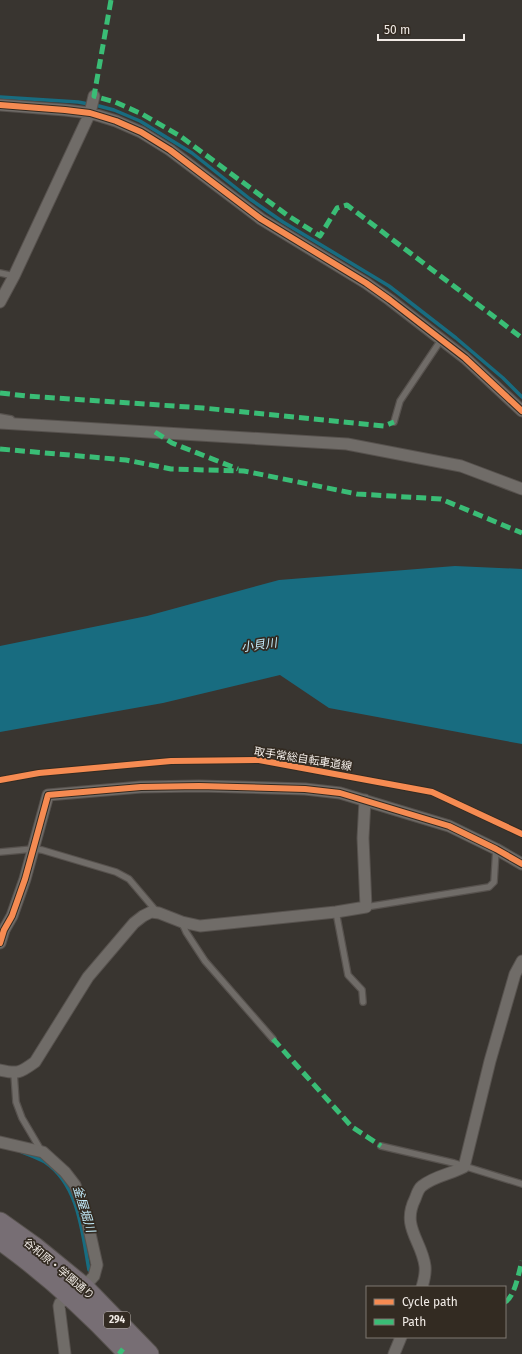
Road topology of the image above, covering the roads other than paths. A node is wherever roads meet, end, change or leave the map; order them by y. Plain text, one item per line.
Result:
1 (92, 104) junction
2 (0, 105) edge
3 (0, 273) edge
4 (14, 276) junction
5 (0, 302) edge
6 (441, 340) junction
7 (522, 411) edge
8 (0, 417) edge
9 (394, 422) dead end
10 (0, 423) edge
11 (40, 426) junction
12 (522, 490) edge
13 (365, 800) junction
14 (33, 849) junction
15 (496, 849) junction
16 (0, 852) edge
17 (522, 864) edge
18 (366, 907) junction
19 (336, 912) junction
20 (159, 913) junction
21 (182, 922) junction
22 (0, 943) edge
23 (522, 961) edge
24 (363, 1002) dead end
25 (273, 1039) dead end
26 (0, 1070) edge
27 (14, 1073) junction
28 (0, 1142) edge
29 (381, 1146) dead end
30 (43, 1152) junction
31 (464, 1167) junction
32 (522, 1184) edge
33 (0, 1222) edge
34 (0, 1240) edge
35 (422, 1286) edge
36 (77, 1292) junction
37 (401, 1338) edge
38 (65, 1354) edge
39 (128, 1354) edge
40 (149, 1354) edge
41 (394, 1354) edge

1 - 2 street
1 - 4 street
1 - 6 street
3 - 4 lane
4 - 5 street
6 - 7 street
6 - 9 lane
8 - 11 lane
10 - 11 street
11 - 12 street
13 - 14 street
13 - 15 street
13 - 18 street
14 - 16 lane
14 - 20 lane
14 - 22 street
15 - 17 street
15 - 18 lane
18 - 19 street
19 - 21 street
19 - 24 lane
20 - 21 street
20 - 27 street
21 - 25 lane
23 - 31 street
26 - 27 street
27 - 30 lane
28 - 30 street
29 - 31 lane
30 - 36 street
31 - 32 lane
31 - 35 street
33 - 36 highway, 谷和原・学園通り / 294
34 - 36 highway, 谷和原・学園通り / 294
36 - 38 street
36 - 39 highway, 谷和原・学園通り / 294
36 - 40 highway, 谷和原・学園通り / 294
37 - 41 street

